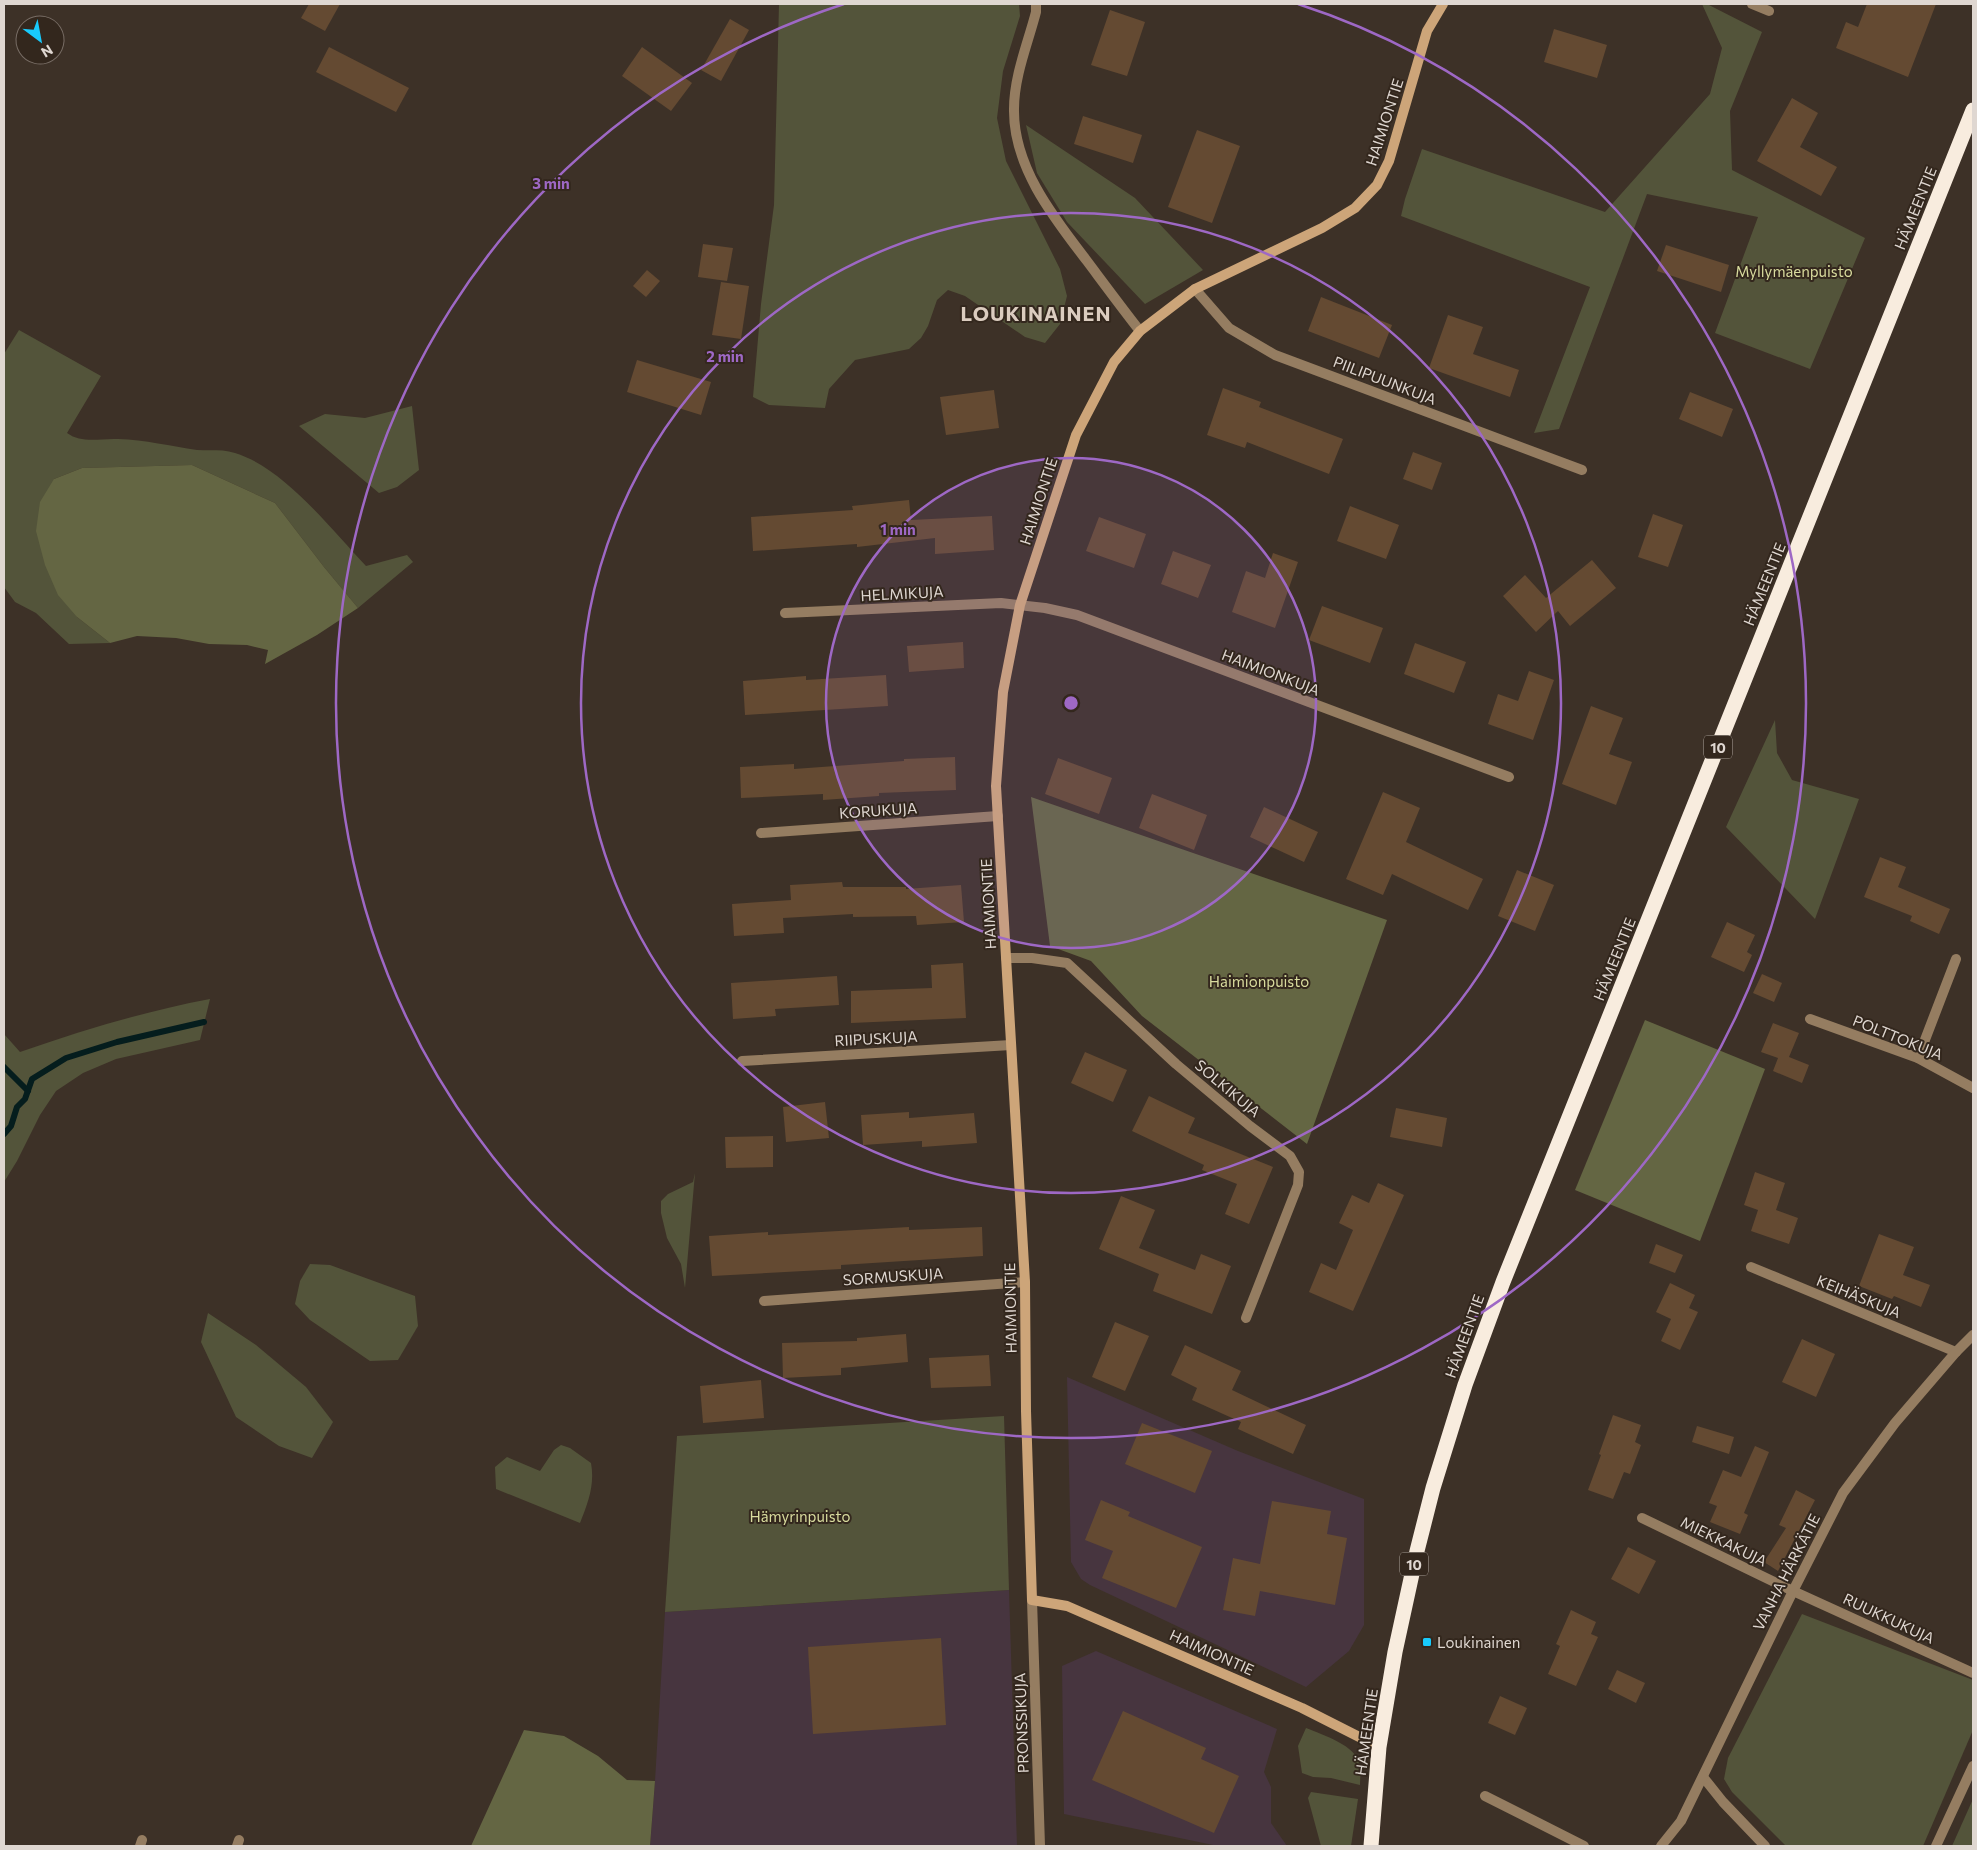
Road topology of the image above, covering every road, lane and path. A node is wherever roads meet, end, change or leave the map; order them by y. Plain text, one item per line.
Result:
1 (1036, 4) edge
2 (1443, 4) edge
3 (1752, 4) edge
4 (1769, 11) dead end
5 (1973, 110) edge
6 (1195, 289) junction
7 (1140, 331) junction
8 (1582, 470) dead end
9 (1020, 605) junction
10 (785, 613) dead end
11 (1508, 777) dead end
12 (998, 816) junction
13 (761, 833) dead end
14 (1006, 958) junction
15 (1956, 959) dead end
16 (1810, 1019) dead end
17 (1011, 1045) junction
18 (1918, 1058) junction
19 (742, 1061) dead end
20 (1973, 1088) edge
21 (1751, 1267) dead end
22 (1025, 1282) junction
23 (764, 1301) dead end
24 (1246, 1318) dead end
25 (1973, 1334) edge
26 (1956, 1352) junction
27 (1642, 1518) dead end
28 (1793, 1591) junction
29 (1032, 1600) junction
30 (1973, 1673) edge
31 (1379, 1747) junction
32 (1973, 1766) edge
33 (1703, 1777) junction
34 (1485, 1796) dead end
35 (1040, 1846) edge
36 (1371, 1846) edge
37 (1584, 1846) edge
38 (1661, 1846) edge
39 (1765, 1846) edge
40 (1936, 1846) edge

1 - 7 street
2 - 6 street, HAIMIONTIE
3 - 4 street
5 - 31 highway, HÄMEENTIE / 10
6 - 7 street, HAIMIONTIE
6 - 8 street, PIILIPUUNKUJA
7 - 9 street, HAIMIONTIE
9 - 10 street, HELMIKUJA
9 - 11 street, HAIMIONKUJA
9 - 12 street, HAIMIONTIE
12 - 13 street, KORUKUJA
12 - 14 street, HAIMIONTIE
14 - 17 street, HAIMIONTIE
14 - 24 street, SOLKIKUJA
15 - 18 street
16 - 18 street, POLTTOKUJA
17 - 19 street, RIIPUSKUJA
17 - 22 street, HAIMIONTIE
18 - 20 street, POLTTOKUJA
21 - 26 street, KEIHÄSKUJA
22 - 23 street, SORMUSKUJA
22 - 29 street, HAIMIONTIE
25 - 26 street, VANHA HÄRKÄTIE
26 - 28 street, VANHA HÄRKÄTIE
27 - 28 street, MIEKKAKUJA
28 - 30 street, RUUKKUKUJA
28 - 33 street, VANHA HÄRKÄTIE
29 - 31 street, HAIMIONTIE
29 - 35 street, PRONSSIKUJA
31 - 36 highway, HÄMEENTIE / 10
32 - 40 street
33 - 38 street, VANHA HÄRKÄTIE
33 - 39 street
34 - 37 street

